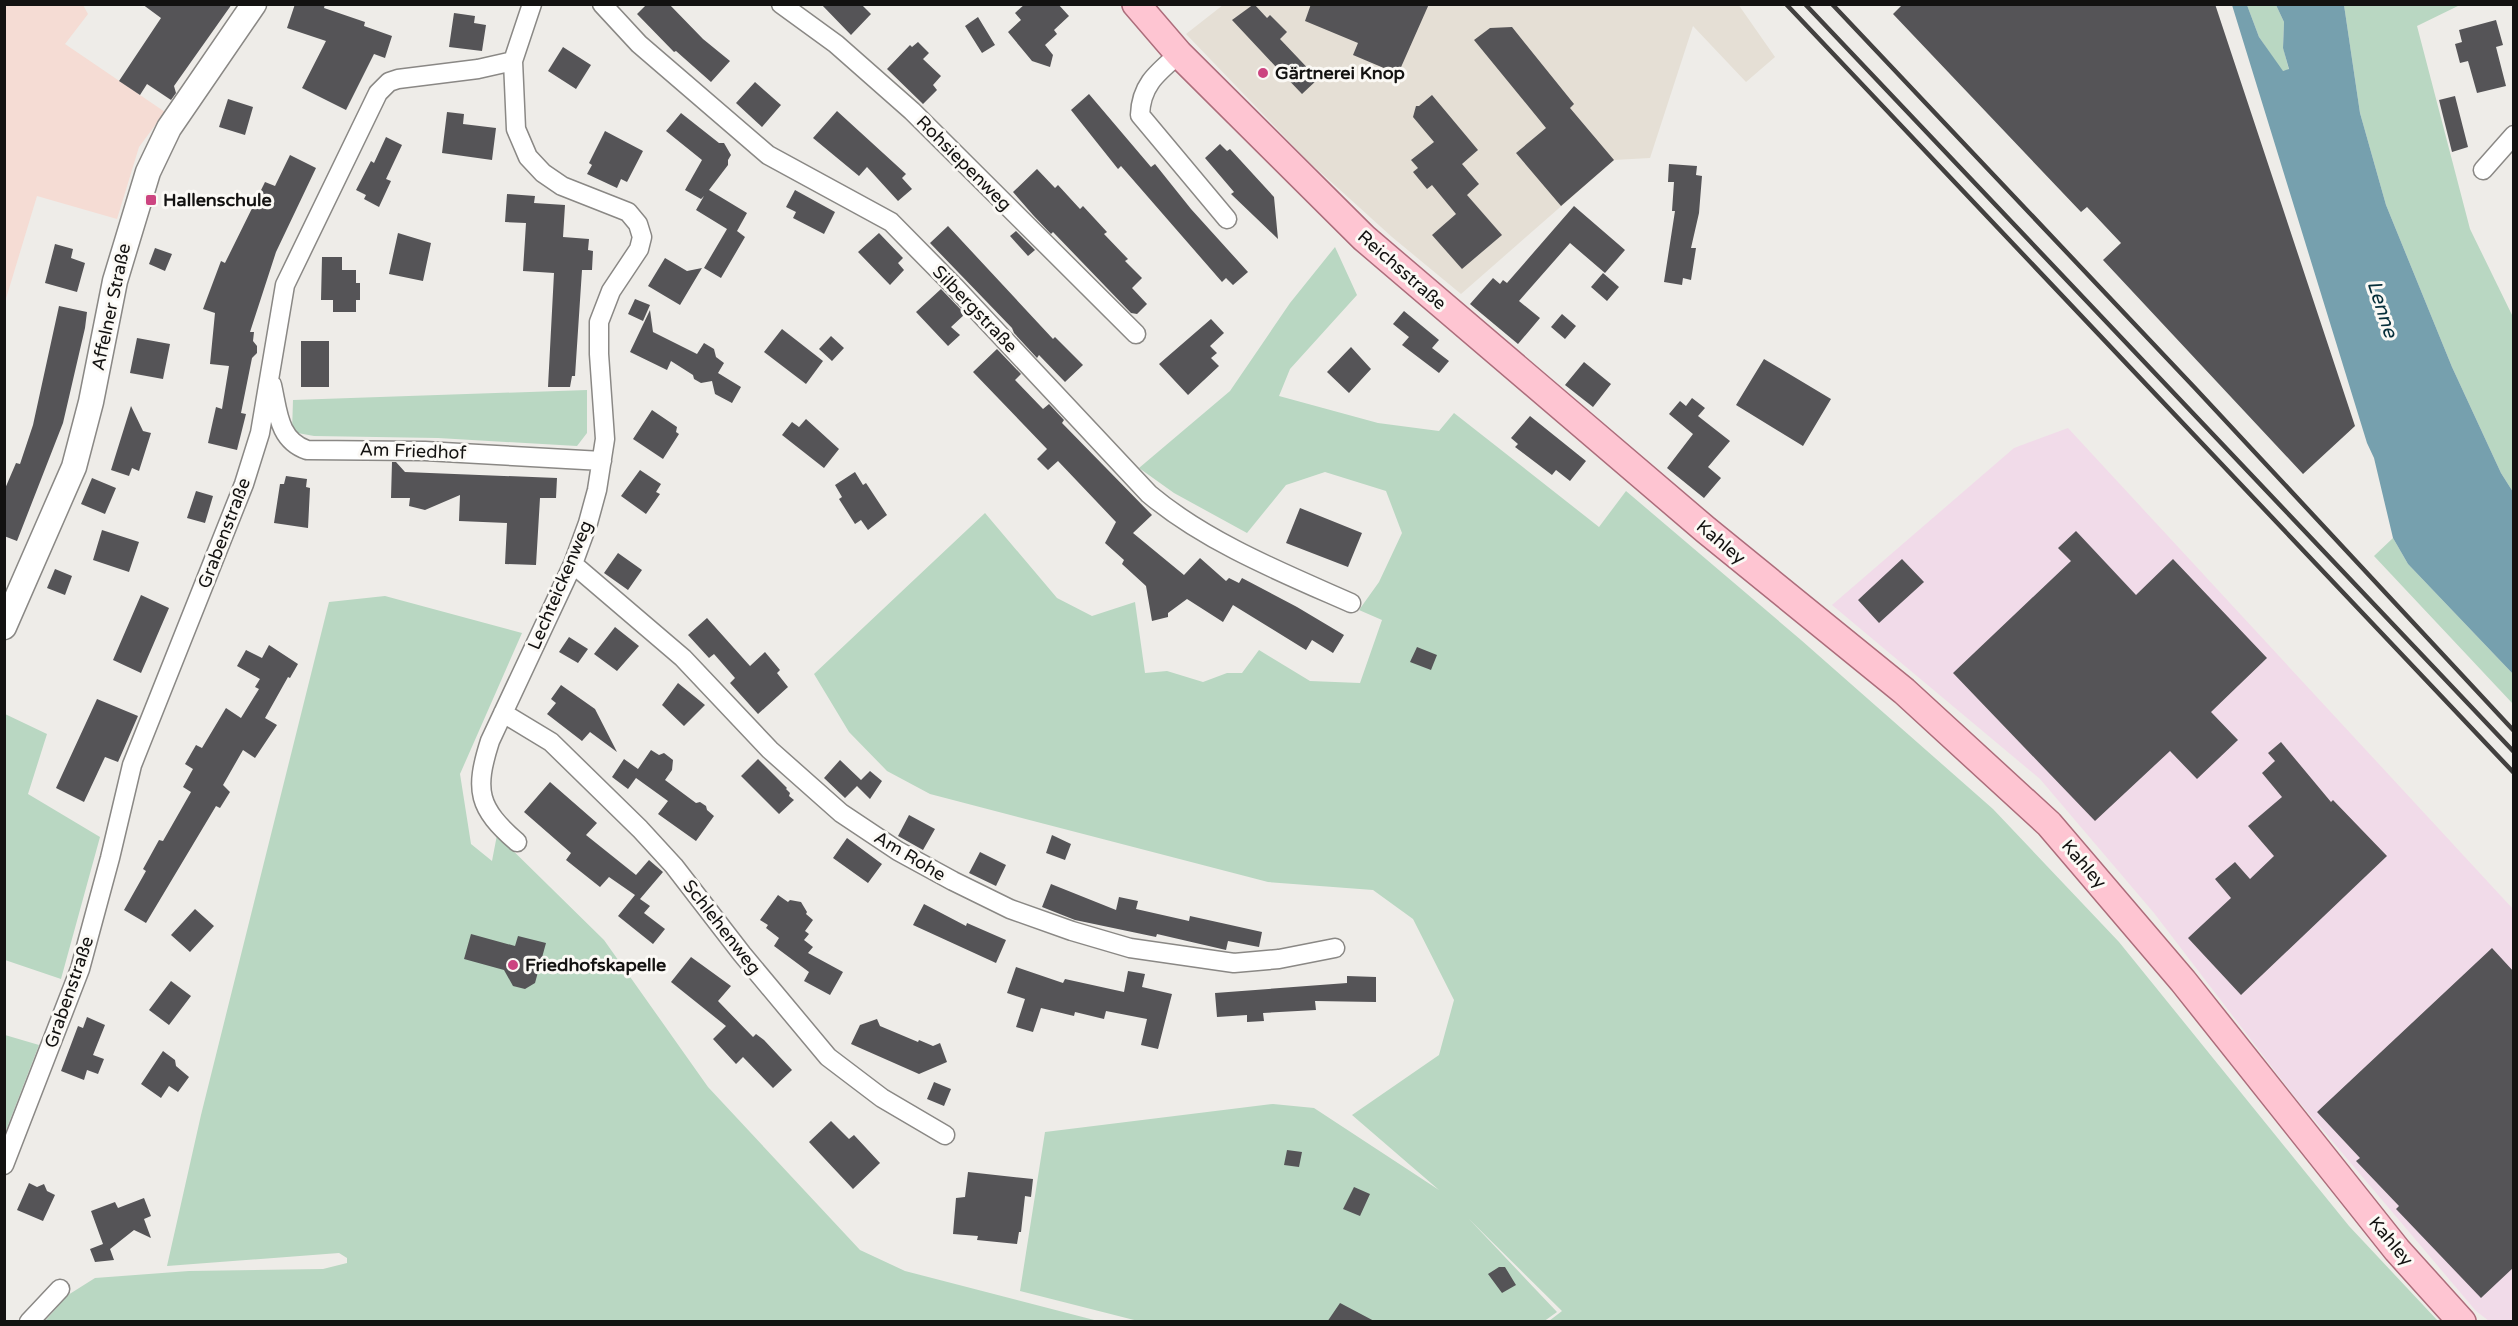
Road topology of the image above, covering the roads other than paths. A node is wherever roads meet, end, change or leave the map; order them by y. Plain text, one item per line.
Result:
1 (254, 4) edge
2 (532, 4) edge
3 (602, 4) edge
4 (782, 4) edge
5 (1136, 4) edge
6 (1179, 54) junction
7 (513, 61) junction
8 (2514, 135) edge
9 (2483, 170) dead end
10 (1227, 219) dead end
11 (1136, 334) dead end
12 (270, 380) junction
13 (602, 461) junction
14 (1638, 472) joint
15 (573, 564) junction
16 (1351, 603) dead end
17 (4, 627) edge
18 (504, 713) junction
19 (517, 842) dead end
20 (1335, 948) dead end
21 (945, 1135) dead end
22 (4, 1165) edge
23 (60, 1289) dead end
24 (29, 1322) edge
25 (2462, 1322) edge

1 - 17 main road, Affelner Straße
2 - 7 street
3 - 16 street, Silbergstraße
4 - 11 street, Rohsiepenweg
5 - 6 main road, Reichsstraße
6 - 10 street
6 - 14 main road, Reichsstraße
7 - 12 street, Grabenstraße
7 - 13 street, Lechteickenweg
8 - 9 street
12 - 13 street, Am Friedhof
12 - 22 street, Grabenstraße
13 - 15 street, Lechteickenweg
14 - 25 main road, Kahley
15 - 18 street, Lechteickenweg
15 - 20 street, Am Rohe
18 - 19 street, Lechteickenweg
18 - 21 street, Schlehenweg
23 - 24 street

